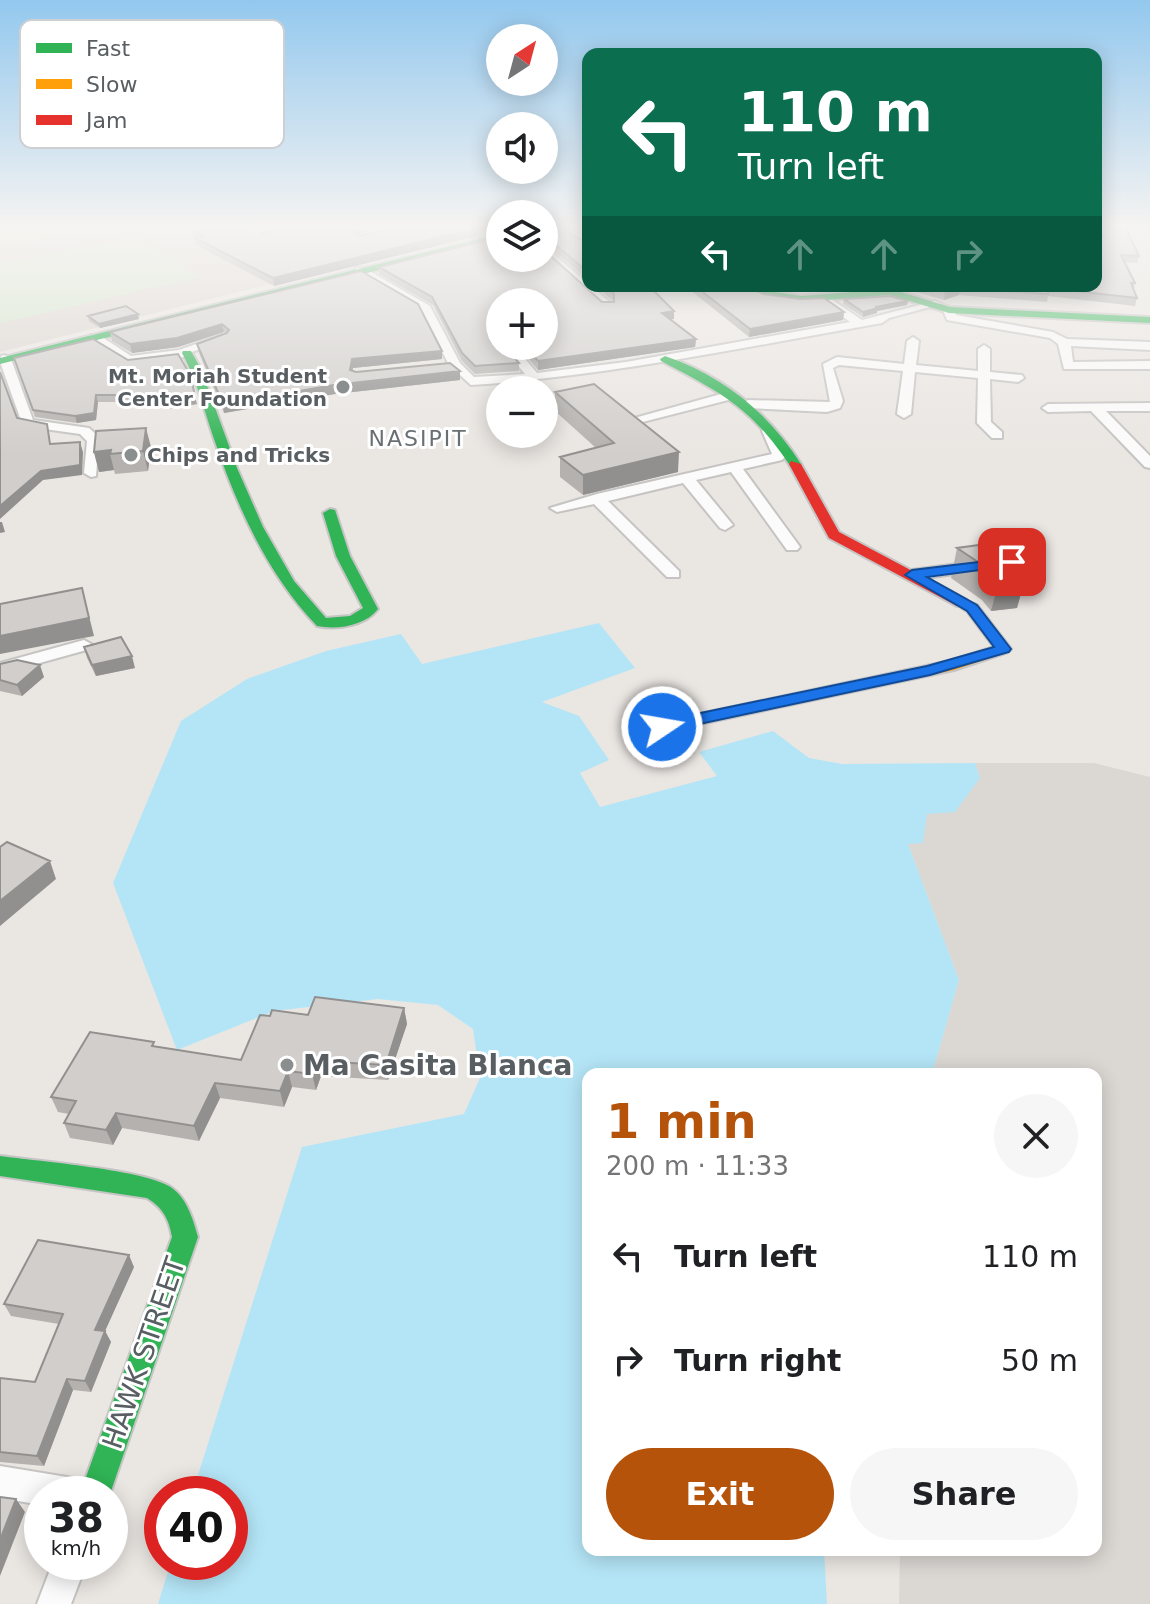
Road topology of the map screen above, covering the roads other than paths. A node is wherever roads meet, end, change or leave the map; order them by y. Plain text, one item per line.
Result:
1 (226, 304) edge
2 (419, 304) edge
3 (606, 304) edge
4 (833, 304) edge
5 (931, 304) edge
6 (608, 306) edge
7 (942, 307) junction
8 (1084, 317) junction
9 (1150, 320) edge
10 (860, 324) junction
11 (95, 337) junction
12 (222, 339) edge
13 (913, 341) dead end
14 (1064, 342) junction
15 (1095, 343) junction
16 (1150, 346) edge
17 (984, 349) dead end
18 (187, 353) junction
19 (665, 359) junction
20 (3, 360) edge
21 (520, 360) edge
22 (1150, 365) edge
23 (909, 368) junction
24 (985, 375) junction
25 (533, 376) edge
26 (549, 376) edge
27 (1018, 378) dead end
28 (486, 380) edge
29 (740, 399) junction
30 (1150, 407) edge
31 (1048, 408) dead end
32 (1095, 408) junction
33 (904, 414) dead end
34 (627, 422) edge
35 (772, 426) junction
36 (997, 435) dead end
37 (1150, 464) edge
38 (734, 466) junction
39 (91, 473) edge
40 (686, 477) junction
41 (597, 498) junction
42 (557, 508) dead end
43 (330, 513) dead end
44 (725, 525) dead end
45 (792, 547) dead end
46 (1012, 562) edge
47 (673, 574) dead end
48 (912, 575) junction
49 (84, 645) edge
50 (0, 669) edge
51 (662, 727) dead end
52 (0, 1166) edge
53 (101, 1476) edge
54 (0, 1482) edge
55 (24, 1486) edge
56 (63, 1580) edge
57 (54, 1604) edge

1 - 11 street
2 - 28 street
3 - 6 street
4 - 10 street
5 - 7 street
7 - 8 street
7 - 10 street
7 - 14 street
8 - 9 street
8 - 15 street
10 - 19 street
11 - 18 street
11 - 20 street
12 - 18 street
13 - 23 street
14 - 15 street
14 - 22 street
15 - 16 street
17 - 24 street
18 - 43 street
19 - 26 street
19 - 29 street
20 - 39 street
21 - 25 street
23 - 24 street
23 - 29 street
23 - 33 street
24 - 27 street
24 - 36 street
29 - 34 street
29 - 35 street
30 - 32 street
31 - 32 street
32 - 37 street
35 - 38 street
35 - 48 street
38 - 40 street
38 - 45 street
40 - 41 street
40 - 44 street
41 - 42 street
41 - 47 street
46 - 48 street
48 - 51 street
49 - 50 street
52 - 53 street, HAWK STREET
54 - 55 street
56 - 57 street

